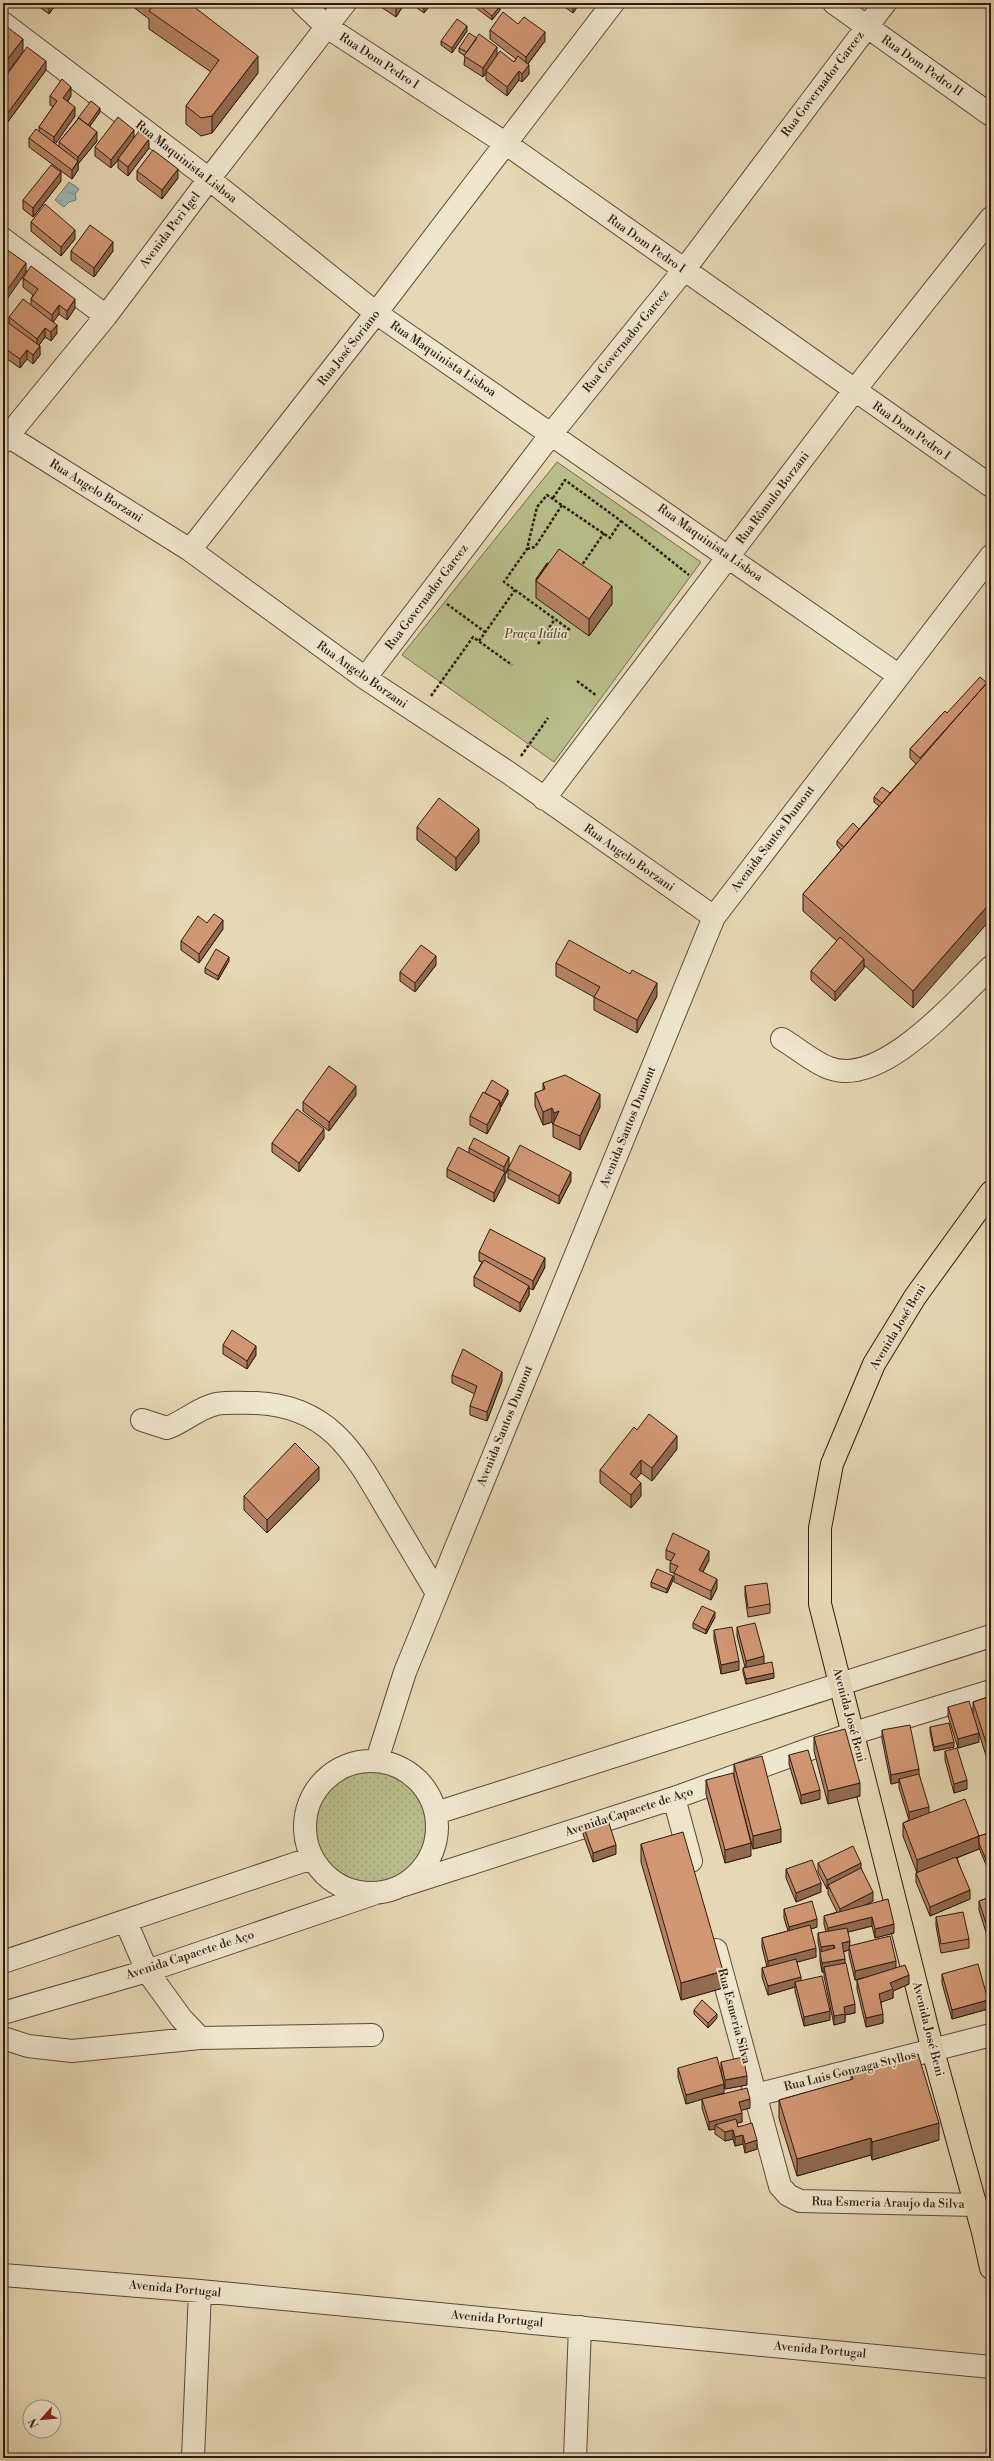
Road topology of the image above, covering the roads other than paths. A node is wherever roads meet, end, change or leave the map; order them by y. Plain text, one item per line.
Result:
1 (302, 3) edge
2 (345, 3) edge
3 (613, 3) edge
4 (834, 3) edge
5 (885, 3) edge
6 (3, 23) edge
7 (327, 27) junction
8 (866, 27) junction
9 (991, 115) edge
10 (505, 143) junction
11 (209, 179) junction
12 (991, 218) edge
13 (3, 239) edge
14 (684, 270) junction
15 (376, 313) junction
16 (106, 316) junction
17 (854, 391) junction
18 (552, 433) junction
19 (6, 439) edge
20 (991, 486) edge
21 (190, 550) junction
22 (730, 556) junction
23 (991, 556) edge
24 (898, 675) junction
25 (365, 678) junction
26 (544, 799) junction
27 (714, 917) junction
28 (991, 967) edge
29 (782, 1039) dead end
30 (991, 1192) edge
31 (142, 1420) dead end
32 (437, 1593) junction
33 (991, 1636) edge
34 (841, 1686) junction
35 (991, 1691) edge
36 (854, 1733) junction
37 (377, 1760) junction
38 (674, 1798) junction
39 (436, 1813) junction
40 (312, 1858) junction
41 (697, 1882) edge
42 (404, 1885) junction
43 (377, 1893) junction
44 (126, 1922) junction
45 (709, 1927) edge
46 (3, 1962) edge
47 (147, 1971) junction
48 (3, 2013) edge
49 (372, 2035) dead end
50 (991, 2035) edge
51 (3, 2038) edge
52 (200, 2038) junction
53 (934, 2051) junction
54 (756, 2095) junction
55 (976, 2205) junction
56 (987, 2232) edge
57 (991, 2268) edge
58 (3, 2275) edge
59 (200, 2291) junction
60 (580, 2327) junction
61 (991, 2366) edge
62 (193, 2458) edge
63 (574, 2458) edge

1 - 7 street, Rua Dom Pedro I
2 - 7 street, Avenida Peri Igel
3 - 10 street, Rua José Soriano
4 - 8 street, Rua Dom Pedro II
5 - 8 street, Rua Governador Garcez
6 - 11 street, Rua Maquinista Lisboa
7 - 10 street, Rua Dom Pedro I
7 - 11 street, Avenida Peri Igel
8 - 9 street, Rua Dom Pedro II
8 - 14 street, Rua Governador Garcez
10 - 14 street, Rua Dom Pedro I
10 - 15 street, Rua José Soriano
11 - 15 street, Rua Maquinista Lisboa
11 - 16 street, Avenida Peri Igel
12 - 17 street, Rua Rômulo Borzani
13 - 16 street
14 - 17 street, Rua Dom Pedro I
14 - 18 street, Rua Governador Garcez
15 - 18 street, Rua Maquinista Lisboa
15 - 21 street, Rua José Soriano
16 - 19 street, Avenida Peri Igel
17 - 20 street, Rua Dom Pedro I
17 - 22 street, Rua Rômulo Borzani
18 - 22 street, Rua Maquinista Lisboa
18 - 25 street, Rua Governador Garcez
19 - 21 street, Rua Angelo Borzani
21 - 25 street, Rua Angelo Borzani
22 - 24 street, Rua Maquinista Lisboa
22 - 26 street, Rua Rômulo Borzani
23 - 24 street, Avenida Santos Dumont
24 - 27 street, Avenida Santos Dumont
25 - 26 street, Rua Angelo Borzani
26 - 27 street, Rua Angelo Borzani
27 - 32 street, Avenida Santos Dumont
28 - 29 street
30 - 34 main road, Avenida José Beni
31 - 32 street
32 - 37 street, Avenida Santos Dumont
33 - 34 street
34 - 36 main road, Avenida José Beni
34 - 39 street
35 - 36 street, Avenida Capacete de Aço
36 - 38 street, Avenida Capacete de Aço
36 - 53 main road, Avenida José Beni
37 - 39 street
37 - 40 street
38 - 41 street
38 - 42 street, Avenida Capacete de Aço
39 - 42 street
40 - 43 street
40 - 44 street
42 - 43 street
43 - 47 street, Avenida Capacete de Aço
44 - 46 street
44 - 47 street
45 - 54 street, Rua Esmeria Silva
47 - 48 street, Avenida Capacete de Aço
47 - 52 street
49 - 52 street
50 - 53 street, Rua Luis Gonzaga Styllos
51 - 52 street
53 - 54 street, Rua Luis Gonzaga Styllos
53 - 55 main road, Avenida José Beni
54 - 55 street, Rua Esmeria Araujo da Silva
55 - 56 main road, Avenida José Beni
56 - 57 main road, Avenida José Beni
58 - 59 street, Avenida Portugal
59 - 60 street, Avenida Portugal
59 - 62 street
60 - 61 street, Avenida Portugal
60 - 63 street

